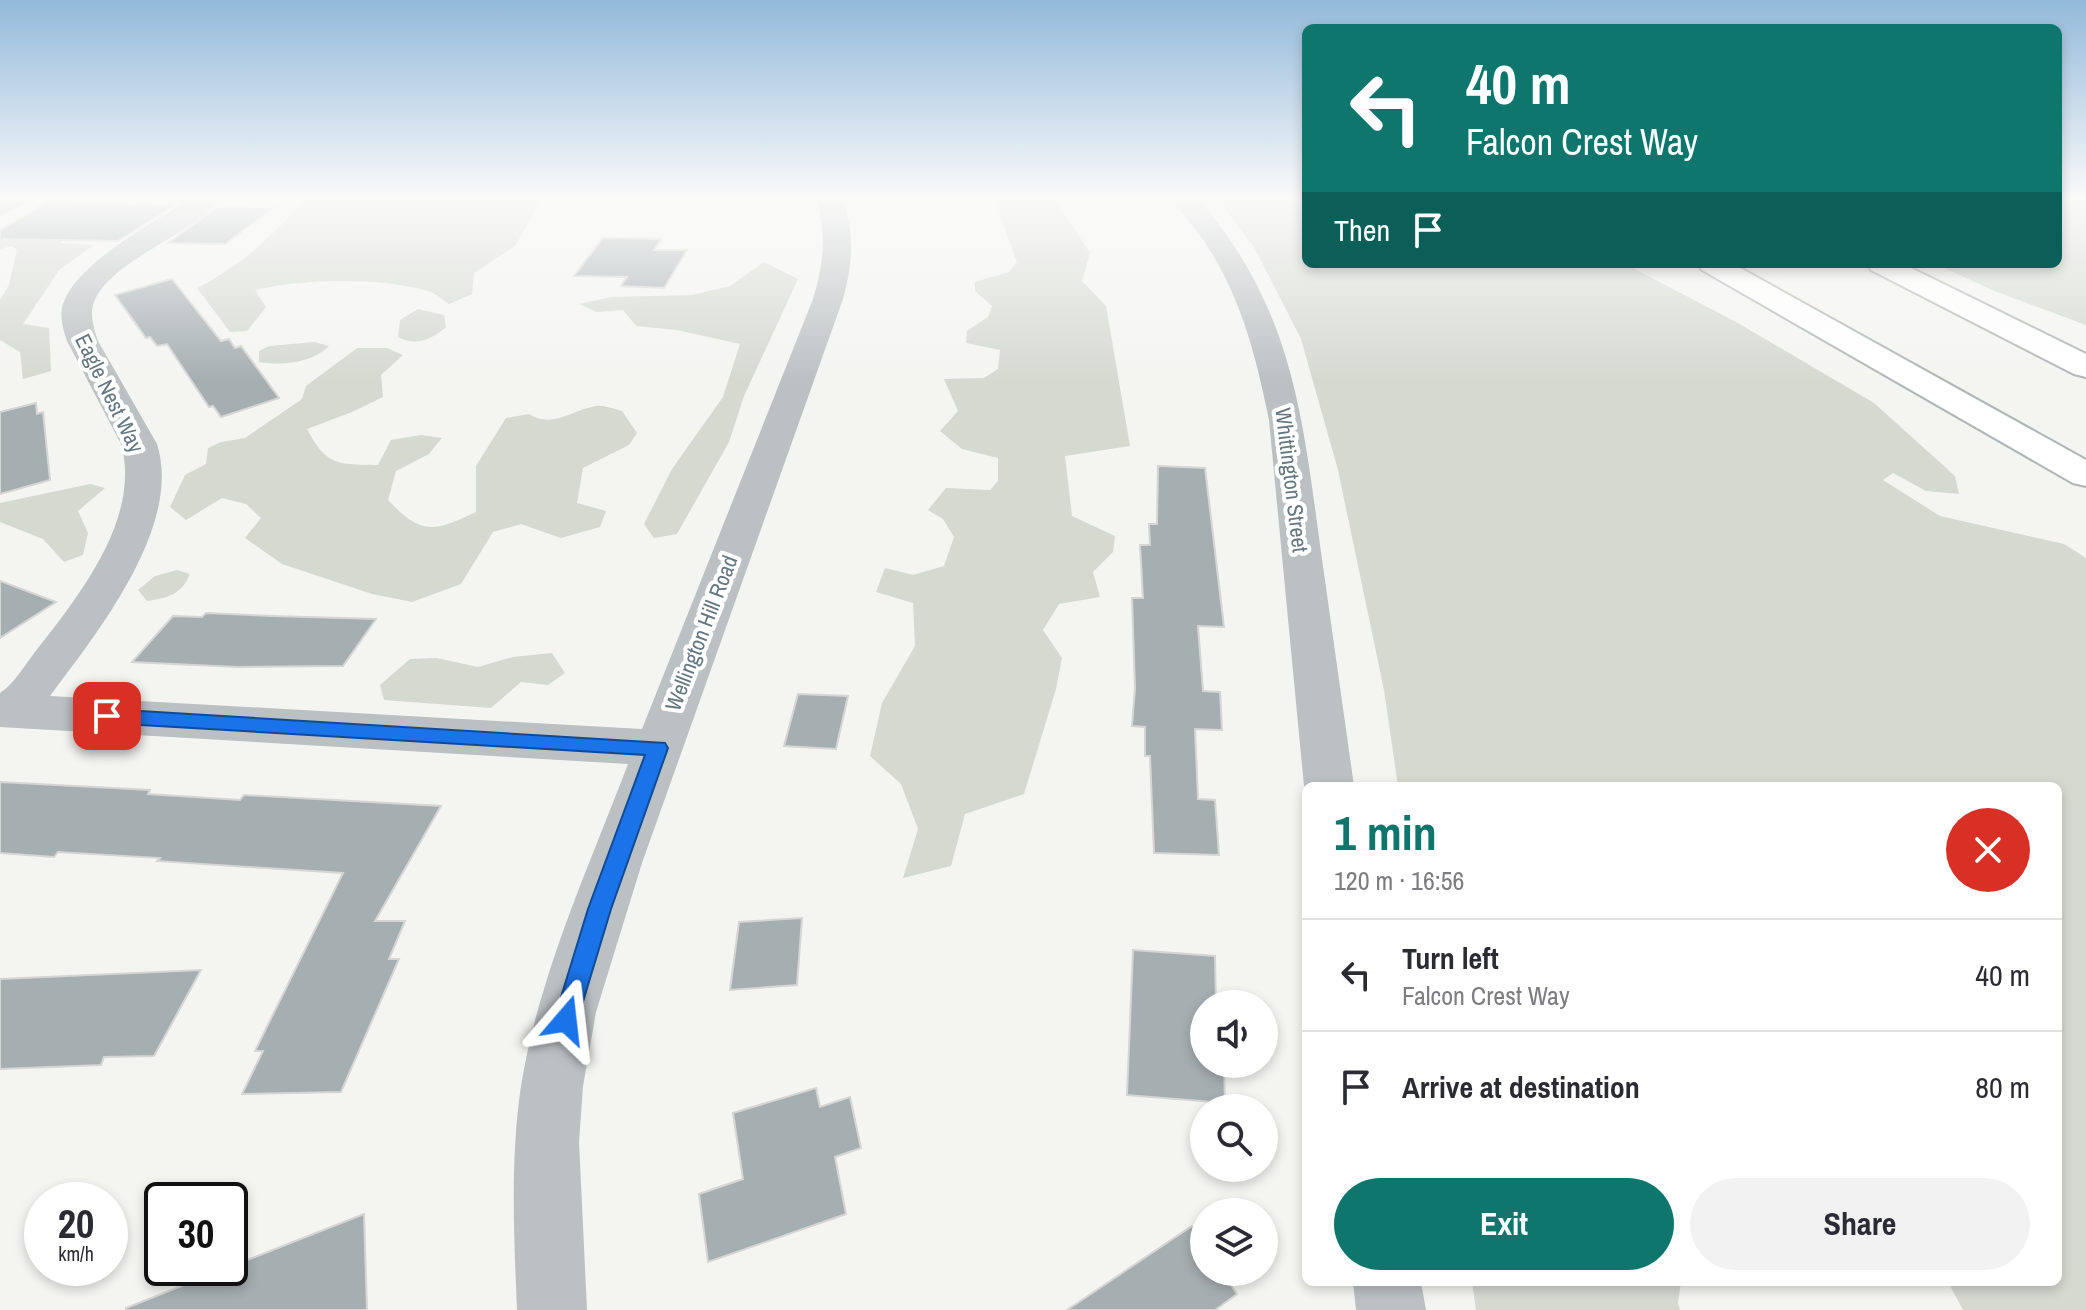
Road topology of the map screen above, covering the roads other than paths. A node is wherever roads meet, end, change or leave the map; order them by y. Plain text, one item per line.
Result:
1 (120, 259) edge
2 (838, 259) edge
3 (1231, 259) edge
4 (1719, 268) edge
5 (1889, 268) edge
6 (2086, 367) edge
7 (2086, 475) edge
8 (7, 710) edge
9 (658, 748) junction
10 (1329, 782) edge
11 (1388, 1286) edge
12 (552, 1310) edge
13 (1391, 1310) edge

1 - 8 street, Eagle Nest Way
2 - 9 street, Wellington Hill Road
3 - 10 street, Whittington Street
4 - 7 highway
5 - 6 highway
8 - 9 street
9 - 12 street, Wellington Hill Road
11 - 13 street

